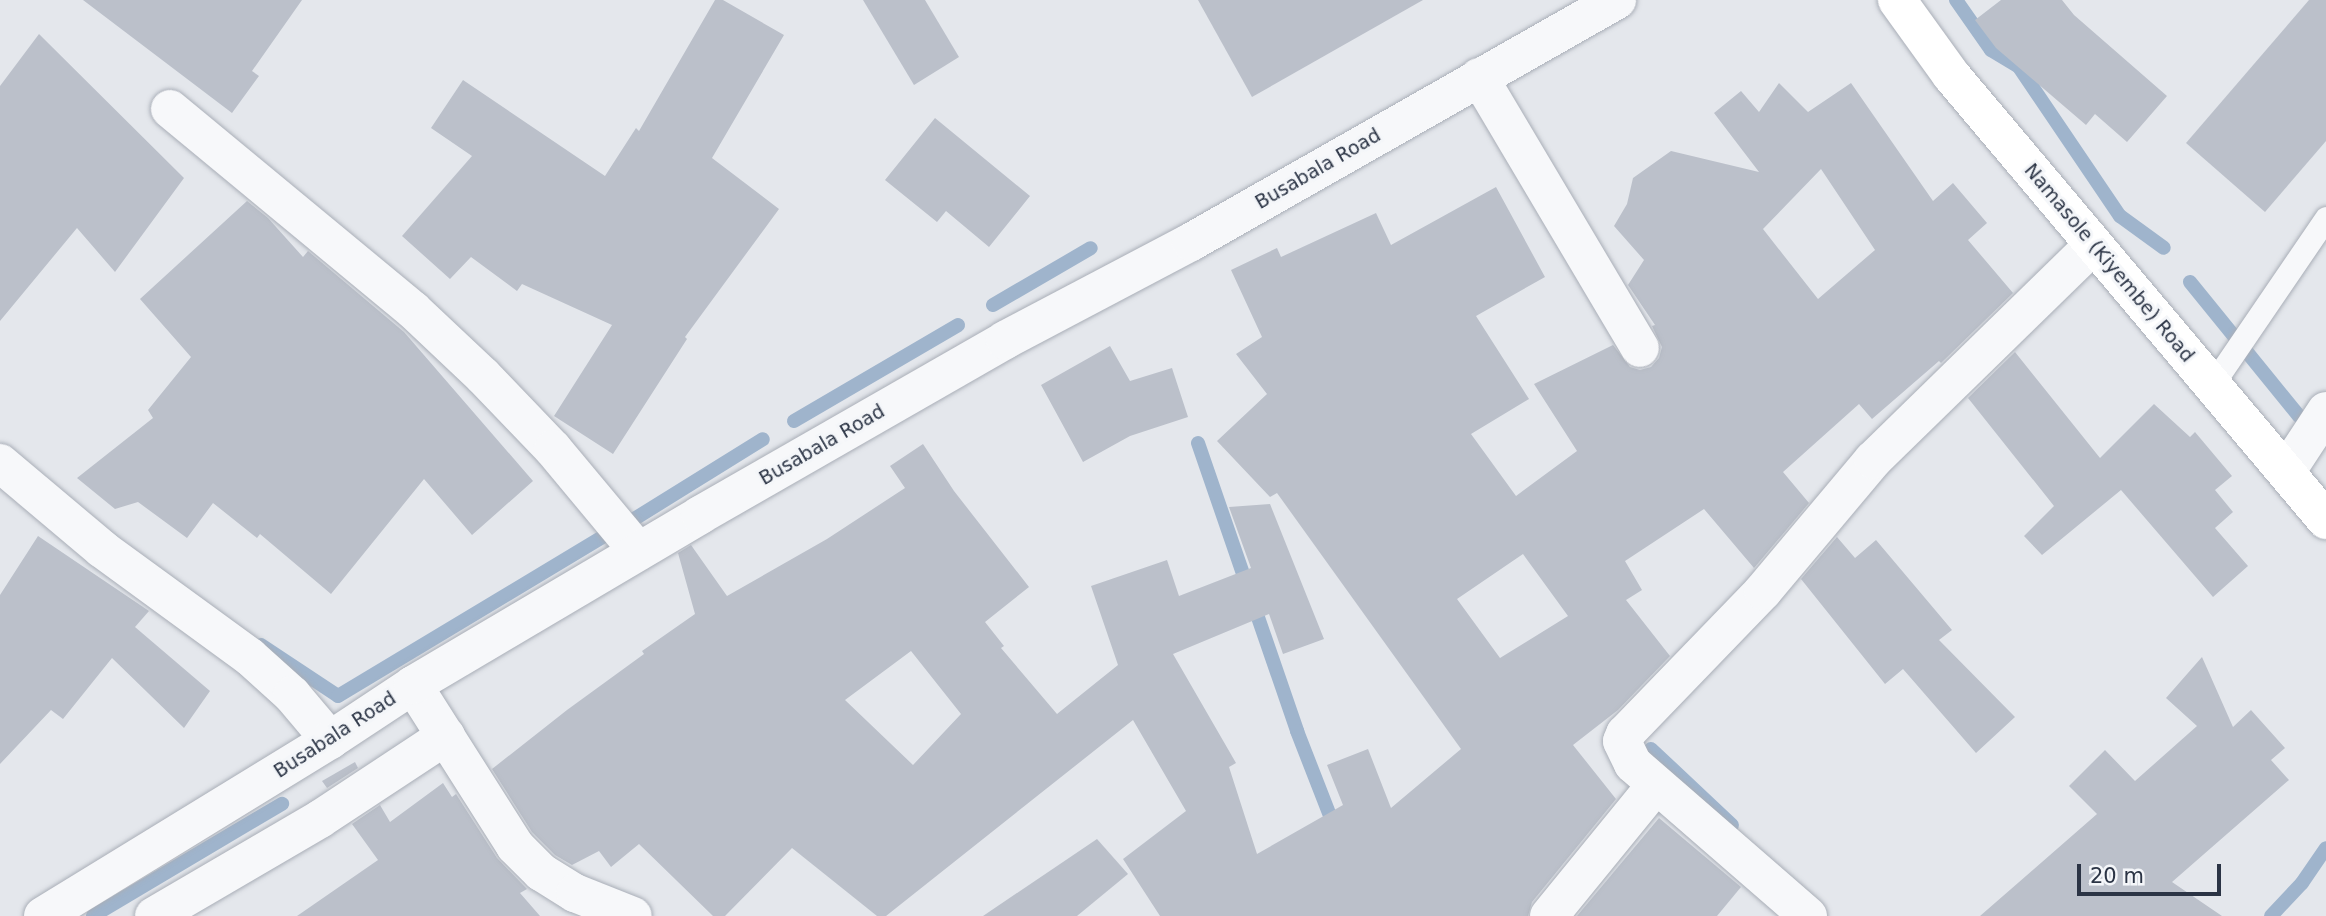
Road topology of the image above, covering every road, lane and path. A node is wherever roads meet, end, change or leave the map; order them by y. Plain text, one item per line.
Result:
1 (1617, 0) edge
2 (1898, 0) edge
3 (1479, 77) junction
4 (170, 109) dead end
5 (2326, 218) edge
6 (2093, 245) junction
7 (1640, 348) dead end
8 (2212, 384) junction
9 (2326, 411) edge
10 (0, 463) edge
11 (2286, 472) junction
12 (2326, 520) edge
13 (638, 551) junction
14 (413, 685) junction
15 (446, 736) junction
16 (330, 740) junction
17 (1656, 785) junction
18 (43, 916) edge
19 (154, 916) edge
20 (633, 916) edge
21 (1549, 916) edge
22 (1808, 916) edge

1 - 3 street, Busabala Road
2 - 6 main road, Namasole (Kiyembe) Road
3 - 7 street
3 - 13 street, Busabala Road
4 - 13 street
5 - 8 lane
6 - 8 main road, Namasole (Kiyembe) Road
6 - 17 street
8 - 11 main road, Namasole (Kiyembe) Road
9 - 11 street
10 - 16 street
11 - 12 main road, Namasole (Kiyembe) Road
13 - 14 street, Busabala Road
14 - 15 street
14 - 16 street, Busabala Road
15 - 19 street
15 - 20 street
16 - 18 street, Busabala Road
17 - 21 street
17 - 22 street

